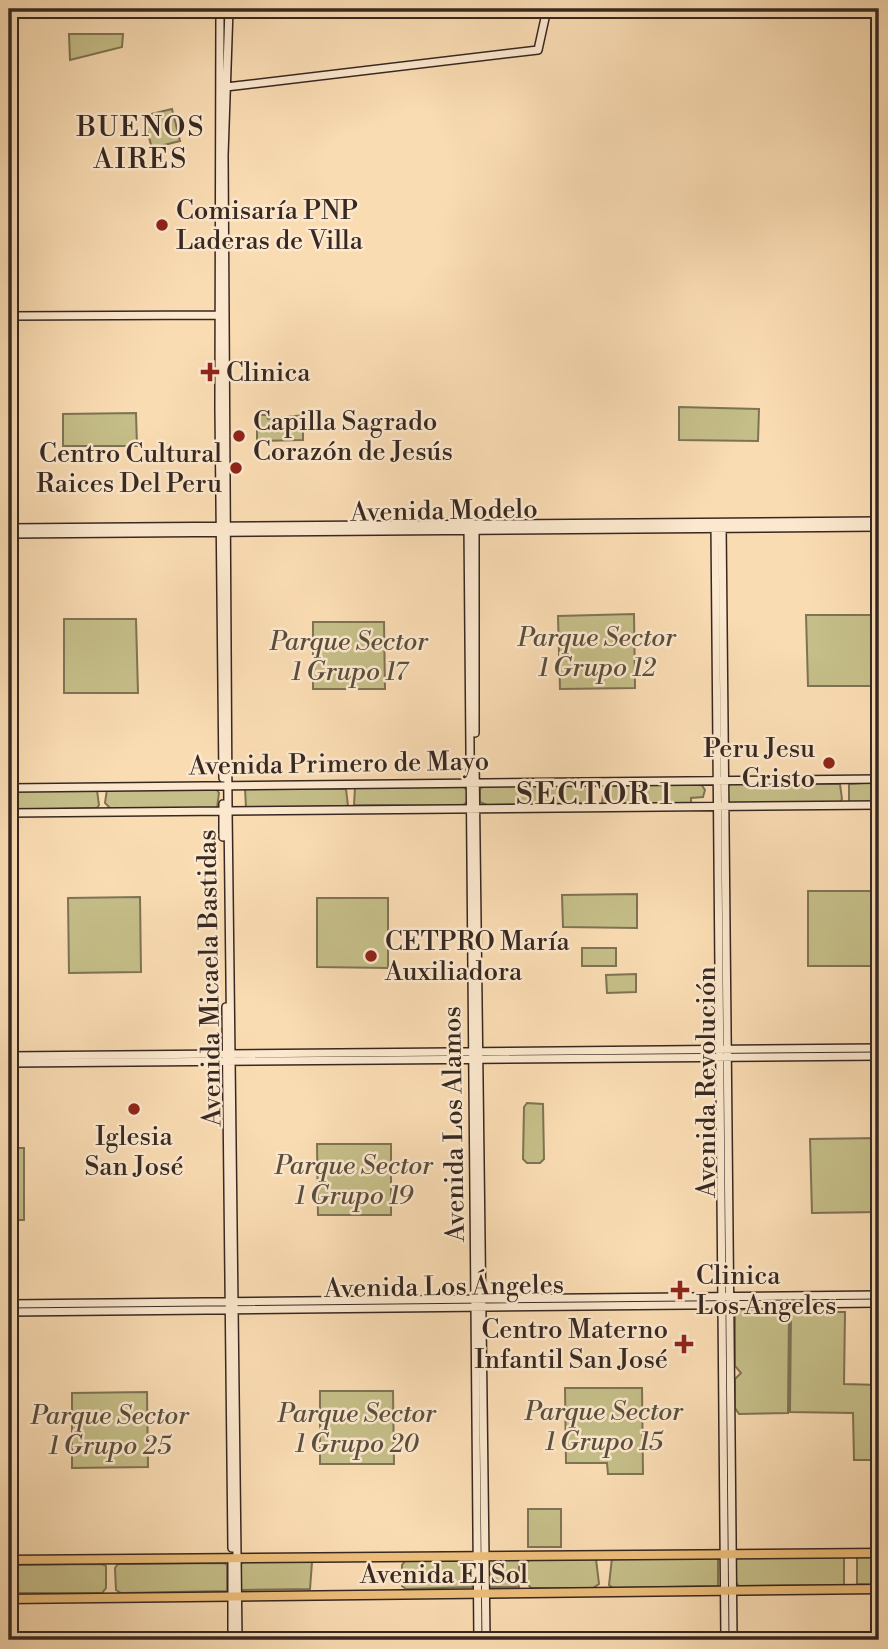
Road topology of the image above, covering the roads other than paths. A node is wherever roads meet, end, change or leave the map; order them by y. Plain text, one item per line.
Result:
1 (220, 9) edge
2 (229, 9) edge
3 (547, 9) edge
4 (225, 88) junction
5 (222, 315) junction
6 (9, 316) edge
7 (879, 521) edge
8 (719, 526) junction
9 (879, 527) edge
10 (9, 528) edge
11 (472, 528) junction
12 (224, 529) junction
13 (9, 534) edge
14 (879, 779) edge
15 (721, 781) junction
16 (473, 782) junction
17 (225, 786) junction
18 (9, 788) edge
19 (721, 805) junction
20 (879, 805) edge
21 (474, 808) junction
22 (225, 811) junction
23 (9, 813) edge
24 (879, 1048) edge
25 (722, 1052) junction
26 (9, 1056) edge
27 (477, 1056) junction
28 (879, 1056) edge
29 (229, 1057) junction
30 (9, 1063) edge
31 (879, 1295) edge
32 (725, 1300) junction
33 (479, 1302) junction
34 (879, 1303) edge
35 (9, 1304) edge
36 (232, 1307) junction
37 (9, 1312) edge
38 (728, 1553) junction
39 (879, 1553) edge
40 (481, 1556) junction
41 (235, 1558) junction
42 (9, 1560) edge
43 (879, 1589) edge
44 (729, 1592) junction
45 (482, 1594) junction
46 (235, 1596) junction
47 (9, 1599) edge
48 (232, 1640) edge
49 (238, 1640) edge
50 (478, 1640) edge
51 (486, 1640) edge
52 (725, 1640) edge
53 (733, 1640) edge

1 - 4 street
2 - 4 street
3 - 4 street
4 - 5 street, Avenida Micaela Bastidas
5 - 6 street
5 - 12 street, Avenida Micaela Bastidas
7 - 8 street, Avenida Modelo
8 - 9 street, Avenida Modelo
8 - 11 street, Avenida Modelo
8 - 15 street, Avenida Revolución
10 - 12 street, Avenida Modelo
11 - 12 street, Avenida Modelo
11 - 16 street, Avenida Los Alamos
12 - 13 street, Avenida Modelo
12 - 17 street, Avenida Micaela Bastidas
14 - 15 street, Avenida Primero de Mayo
15 - 16 street, Avenida Primero de Mayo
15 - 19 street, Avenida Revolución
16 - 17 street, Avenida Primero de Mayo
16 - 21 street, Avenida Los Alamos
17 - 18 street, Avenida Primero de Mayo
17 - 22 street, Avenida Micaela Bastidas
19 - 20 street, Avenida Primero de Mayo
19 - 21 street, Avenida Primero de Mayo
19 - 25 street, Avenida Revolución
21 - 22 street, Avenida Primero de Mayo
21 - 27 street, Avenida Los Alamos
22 - 23 street, Avenida Primero de Mayo
22 - 29 street, Avenida Micaela Bastidas
24 - 25 street
25 - 27 street
25 - 28 street
25 - 32 street, Avenida Revolución
26 - 29 street
27 - 29 street
27 - 33 street, Avenida Los Alamos
29 - 30 street
29 - 36 street, Avenida Micaela Bastidas
31 - 32 street, Avenida Los Ángeles
32 - 33 street, Avenida Los Ángeles
32 - 34 street, Avenida Los Ángeles
32 - 38 street, Avenida Revolución
33 - 36 street, Avenida Los Ángeles
33 - 40 street, Avenida Los Alamos
35 - 36 street, Avenida Los Ángeles
36 - 37 street, Avenida Los Ángeles
36 - 41 street, Avenida Micaela Bastidas
38 - 39 main road, Avenida El Sol
38 - 40 main road, Avenida El Sol
38 - 44 street, Avenida Revolución
40 - 41 main road, Avenida El Sol
40 - 45 street, Avenida Los Alamos
41 - 42 main road, Avenida El Sol
41 - 46 street, Avenida Micaela Bastidas
43 - 44 main road, Avenida El Sol
44 - 45 main road, Avenida El Sol
44 - 52 street, Avenida Revolución
44 - 53 street, Avenida Revolución
45 - 46 main road, Avenida El Sol
45 - 50 street, Avenida Los Alamos
45 - 51 street, Avenida Los Alamos
46 - 47 main road, Avenida El Sol
46 - 48 street, Avenida Micaela Bastidas
46 - 49 street, Avenida Micaela Bastidas

